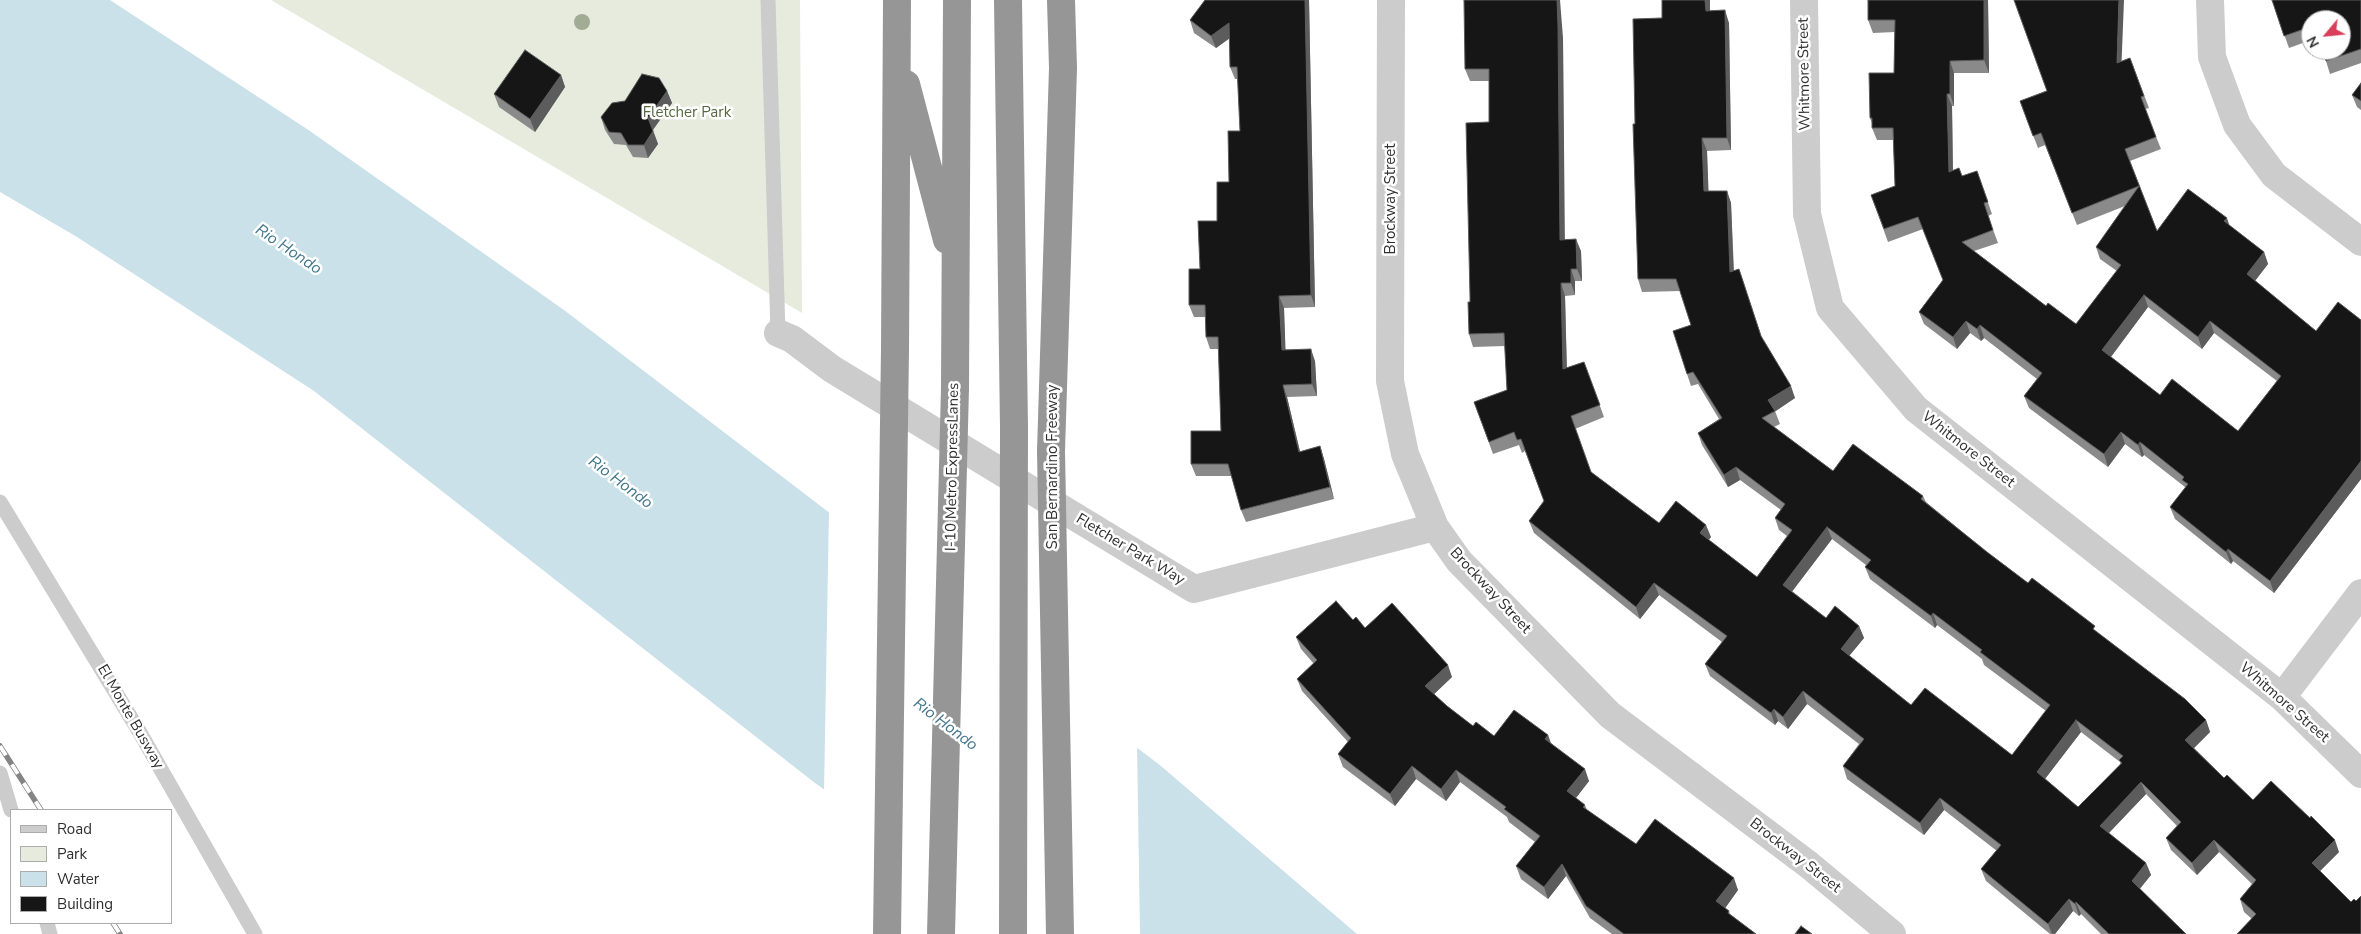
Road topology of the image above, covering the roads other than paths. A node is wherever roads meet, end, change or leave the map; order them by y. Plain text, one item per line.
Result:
1 (768, 0) edge
2 (898, 0) edge
3 (958, 0) edge
4 (1008, 0) edge
5 (1061, 0) edge
6 (1391, 0) edge
7 (1804, 0) edge
8 (2210, 0) edge
9 (897, 48) junction
10 (2361, 242) edge
11 (957, 276) junction
12 (778, 333) joint
13 (0, 502) edge
14 (1435, 527) junction
15 (2361, 593) edge
16 (2282, 697) junction
17 (0, 773) edge
18 (2361, 774) edge
19 (12, 809) edge
20 (255, 934) edge
21 (887, 934) edge
22 (941, 934) edge
23 (1013, 934) edge
24 (1060, 934) edge
25 (1892, 934) edge

1 - 12 lane
2 - 9 highway
3 - 11 highway, I-10 Metro ExpressLanes
4 - 23 highway, bridge
5 - 24 highway, San Bernardino Freeway, bridge
6 - 14 street, Brockway Street
7 - 16 street, Whitmore Street
8 - 10 street
9 - 11 highway
9 - 21 highway, bridge
11 - 22 highway, I-10 Metro ExpressLanes, bridge
12 - 14 street, Fletcher Park Way
13 - 20 lane, El Monte Busway
14 - 25 street, Brockway Street
15 - 16 street
16 - 18 street, Whitmore Street
17 - 19 lane

